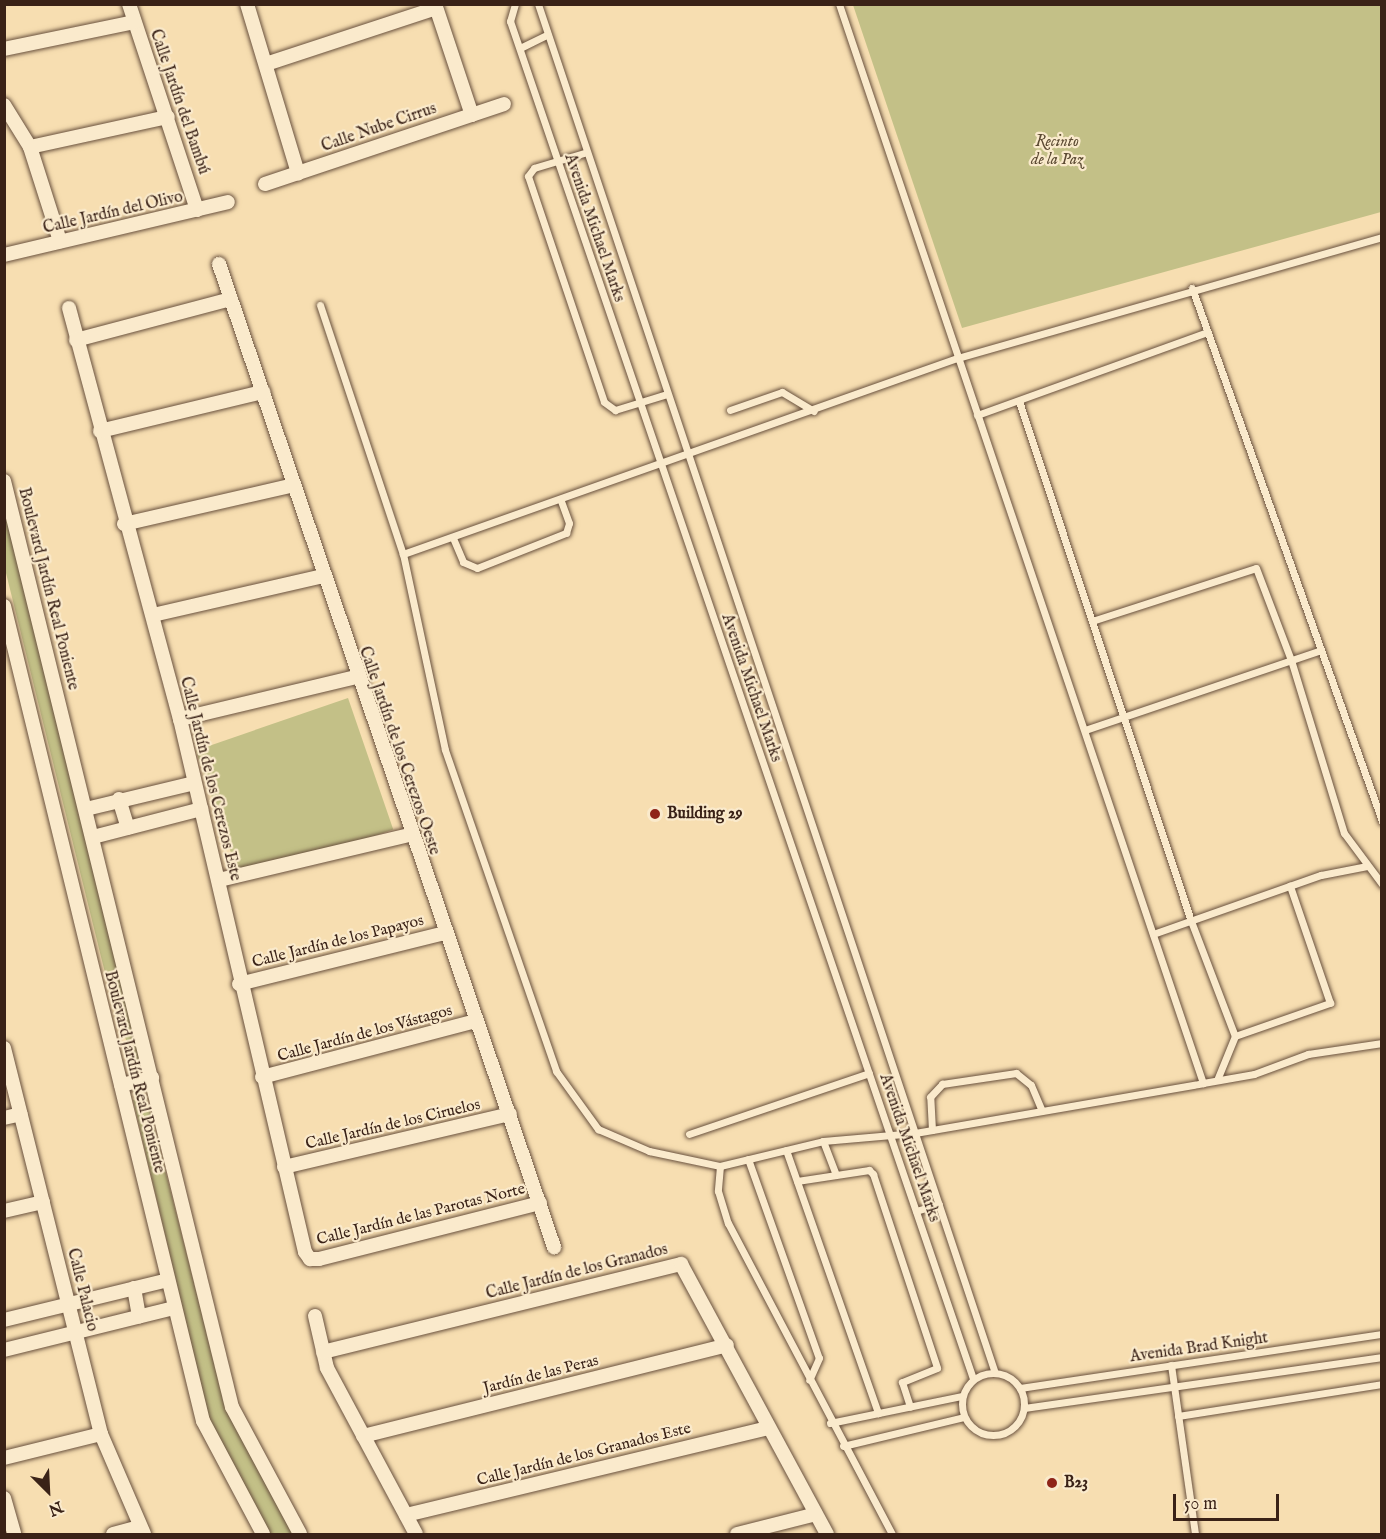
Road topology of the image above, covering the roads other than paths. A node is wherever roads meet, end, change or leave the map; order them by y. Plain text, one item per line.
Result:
1 (129, 4) edge
2 (247, 4) edge
3 (515, 4) edge
4 (538, 4) edge
5 (839, 4) edge
6 (436, 6) edge
7 (134, 22) junction
8 (545, 36) junction
9 (520, 48) junction
10 (4, 49) edge
11 (266, 64) junction
12 (504, 104) dead end
13 (4, 105) edge
14 (471, 115) junction
15 (168, 117) junction
16 (30, 147) junction
17 (584, 153) junction
18 (557, 160) junction
19 (298, 173) junction
20 (265, 184) dead end
21 (228, 202) dead end
22 (197, 210) junction
23 (1382, 237) edge
24 (60, 242) junction
25 (4, 255) edge
26 (219, 264) dead end
27 (1192, 288) junction
28 (231, 300) junction
29 (320, 305) dead end
30 (69, 308) dead end
31 (1207, 332) junction
32 (76, 340) junction
33 (957, 358) junction
34 (263, 392) junction
35 (667, 394) junction
36 (1019, 401) junction
37 (640, 405) junction
38 (730, 410) dead end
39 (814, 411) junction
40 (977, 415) junction
41 (100, 431) junction
42 (688, 457) junction
43 (661, 467) junction
44 (4, 481) edge
45 (294, 485) junction
46 (561, 501) junction
47 (124, 524) junction
48 (453, 538) junction
49 (403, 554) junction
50 (323, 576) junction
51 (4, 606) edge
52 (153, 615) junction
53 (1092, 621) junction
54 (1318, 651) junction
55 (1292, 660) junction
56 (356, 677) junction
57 (1124, 717) junction
58 (180, 719) junction
59 (1085, 730) junction
60 (194, 783) junction
61 (118, 799) junction
62 (86, 809) junction
63 (201, 809) junction
64 (1382, 821) edge
65 (128, 828) junction
66 (410, 835) junction
67 (93, 837) junction
68 (1367, 866) junction
69 (219, 880) junction
70 (1382, 884) edge
71 (1290, 886) junction
72 (1191, 921) junction
73 (445, 933) junction
74 (1153, 934) junction
75 (239, 984) junction
76 (475, 1022) junction
77 (1235, 1036) junction
78 (1382, 1043) edge
79 (4, 1048) edge
80 (869, 1073) junction
81 (262, 1077) junction
82 (152, 1078) junction
83 (1217, 1080) junction
84 (1203, 1083) junction
85 (121, 1085) junction
86 (1042, 1111) junction
87 (21, 1114) junction
88 (510, 1114) junction
89 (4, 1118) edge
90 (932, 1130) junction
91 (888, 1132) junction
92 (915, 1133) junction
93 (689, 1134) dead end
94 (823, 1141) junction
95 (786, 1150) junction
96 (748, 1159) junction
97 (720, 1166) junction
98 (284, 1167) junction
99 (835, 1173) junction
100 (797, 1181) junction
101 (43, 1202) junction
102 (540, 1203) junction
103 (939, 1204) junction
104 (4, 1211) edge
105 (916, 1211) junction
106 (555, 1247) dead end
107 (310, 1259) joint
108 (168, 1280) junction
109 (134, 1288) junction
110 (69, 1304) junction
111 (174, 1308) junction
112 (315, 1316) dead end
113 (139, 1317) junction
114 (4, 1320) edge
115 (76, 1332) junction
116 (1382, 1334) edge
117 (727, 1346) junction
118 (4, 1350) edge
119 (323, 1352) junction
120 (1382, 1357) edge
121 (1171, 1365) junction
122 (996, 1373) junction
123 (973, 1379) junction
124 (809, 1380) junction
125 (1382, 1384) edge
126 (1174, 1387) junction
127 (1020, 1388) junction
128 (962, 1396) junction
129 (910, 1407) junction
130 (1024, 1408) junction
131 (878, 1413) junction
132 (1178, 1416) junction
133 (964, 1417) junction
134 (830, 1423) junction
135 (769, 1428) junction
136 (101, 1434) junction
137 (363, 1436) junction
138 (843, 1446) junction
139 (4, 1458) edge
140 (4, 1498) edge
141 (816, 1514) junction
142 (406, 1515) junction
143 (142, 1531) edge
144 (14, 1534) edge
145 (113, 1534) edge
146 (263, 1534) edge
147 (300, 1534) edge
148 (416, 1534) edge
149 (737, 1534) edge
150 (827, 1534) edge
151 (892, 1534) edge
152 (1195, 1534) edge

1 - 7 street, Calle Jardín del Bambú
2 - 11 street
3 - 9 lane, Avenida Michael Marks
4 - 8 lane, Avenida Michael Marks
5 - 33 lane
6 - 11 street
6 - 14 street
7 - 10 street
7 - 15 street, Calle Jardín del Bambú
8 - 9 lane
8 - 17 lane, Avenida Michael Marks
9 - 18 lane, Avenida Michael Marks
11 - 19 street
12 - 14 street, Calle Nube Cirrus
13 - 16 street
14 - 19 street, Calle Nube Cirrus
15 - 16 street
15 - 22 street, Calle Jardín del Bambú
16 - 24 street
17 - 18 lane
17 - 35 lane, Avenida Michael Marks
18 - 37 lane, Avenida Michael Marks
18 - 37 lane
19 - 20 street, Calle Nube Cirrus
21 - 22 street, Calle Jardín del Olivo
22 - 24 street, Calle Jardín del Olivo
23 - 27 lane
24 - 25 street, Calle Jardín del Olivo
26 - 28 street, Calle Jardín de los Cerezos Oeste
27 - 31 lane
27 - 33 lane
28 - 32 street
28 - 34 street, Calle Jardín de los Cerezos Oeste
29 - 49 lane
30 - 32 street, Calle Jardín de los Cerezos Este
31 - 36 lane
31 - 54 lane
32 - 41 street, Calle Jardín de los Cerezos Este
33 - 39 lane
33 - 40 lane
34 - 41 street
34 - 45 street, Calle Jardín de los Cerezos Oeste
35 - 37 lane
35 - 42 lane, Avenida Michael Marks
36 - 40 lane
36 - 53 lane
37 - 43 lane, Avenida Michael Marks
38 - 39 lane
39 - 42 lane
40 - 59 lane
41 - 47 street, Calle Jardín de los Cerezos Este
42 - 43 lane
42 - 92 lane, Avenida Michael Marks
43 - 46 lane
43 - 80 lane, Avenida Michael Marks
44 - 62 street, Boulevard Jardín Real Poniente
45 - 47 street
45 - 50 street, Calle Jardín de los Cerezos Oeste
46 - 48 lane
46 - 48 lane
47 - 52 street, Calle Jardín de los Cerezos Este
48 - 49 lane
49 - 97 lane
50 - 52 street
50 - 56 street, Calle Jardín de los Cerezos Oeste
51 - 85 street, Boulevard Jardín Real Poniente
52 - 58 street, Calle Jardín de los Cerezos Este
53 - 55 lane
53 - 57 lane
54 - 55 lane
54 - 64 lane
55 - 57 lane
55 - 68 lane
56 - 58 street
56 - 66 street, Calle Jardín de los Cerezos Oeste
57 - 59 lane
57 - 72 lane
58 - 60 street, Calle Jardín de los Cerezos Este
59 - 74 lane
60 - 61 street
60 - 63 street, Calle Jardín de los Cerezos Este
61 - 62 street
61 - 65 street
62 - 67 street, Boulevard Jardín Real Poniente
63 - 65 street
63 - 69 street, Calle Jardín de los Cerezos Este
65 - 67 street
66 - 69 street
66 - 73 street, Calle Jardín de los Cerezos Oeste
67 - 82 street, Boulevard Jardín Real Poniente
68 - 70 lane
68 - 71 lane
69 - 75 street, Calle Jardín de los Cerezos Este
71 - 72 lane
71 - 77 lane
72 - 74 lane
72 - 77 lane
73 - 75 street, Calle Jardín de los Papayos
73 - 76 street, Calle Jardín de los Cerezos Oeste
74 - 84 lane
75 - 81 street, Calle Jardín de los Cerezos Este
76 - 81 street, Calle Jardín de los Vástagos
76 - 88 street, Calle Jardín de los Cerezos Oeste
77 - 83 lane
78 - 83 lane
79 - 87 street, Calle Palacio
80 - 91 lane, Avenida Michael Marks
80 - 93 lane
81 - 98 street, Calle Jardín de los Cerezos Este
82 - 85 street
82 - 147 street, Boulevard Jardín Real Poniente
83 - 84 lane
84 - 86 lane
85 - 108 street, Boulevard Jardín Real Poniente
86 - 90 lane
86 - 90 lane
87 - 89 street
87 - 101 street, Calle Palacio
88 - 98 street, Calle Jardín de los Ciruelos
88 - 102 street, Calle Jardín de los Cerezos Oeste
90 - 92 lane
91 - 92 lane
91 - 94 lane
91 - 105 lane, Avenida Michael Marks
92 - 103 lane, Avenida Michael Marks
94 - 95 lane
94 - 99 lane
95 - 96 lane
95 - 100 lane
96 - 97 lane
96 - 124 lane
97 - 124 lane
98 - 107 street, Calle Jardín de los Cerezos Este
99 - 100 lane
99 - 129 lane
100 - 131 lane
101 - 104 street
101 - 110 street, Calle Palacio
102 - 106 street, Calle Jardín de los Cerezos Oeste
102 - 107 street, Calle Jardín de las Parotas Norte
103 - 105 lane
103 - 122 lane, Avenida Michael Marks
105 - 123 lane, Avenida Michael Marks
108 - 109 street
108 - 111 street, Boulevard Jardín Real Poniente
109 - 110 street
109 - 113 street
110 - 114 street
110 - 115 street, Calle Palacio
111 - 113 street
111 - 146 street, Boulevard Jardín Real Poniente
112 - 119 street
113 - 115 street
115 - 118 street
115 - 136 street, Calle Palacio
116 - 121 lane, Avenida Brad Knight
117 - 119 street, Calle Jardín de los Granados
117 - 135 street, Calle Jardín de los Granados
117 - 137 street, Jardín de las Peras
119 - 137 street
120 - 126 lane
121 - 126 lane
121 - 127 lane, Avenida Brad Knight
122 - 123 lane
122 - 127 lane
123 - 128 lane
124 - 134 lane
125 - 132 lane
126 - 130 lane
126 - 132 lane
127 - 130 lane
128 - 129 lane
128 - 133 lane
129 - 131 lane
130 - 133 lane
131 - 134 lane
132 - 152 lane
133 - 138 lane
134 - 138 lane
135 - 141 street, Calle Jardín de los Granados
135 - 142 street, Calle Jardín de los Granados Este
136 - 139 street
136 - 143 street, Calle Palacio
137 - 142 street
138 - 151 lane
140 - 144 street
141 - 149 street
141 - 150 street, Calle Jardín de los Granados
142 - 148 street
143 - 145 street

